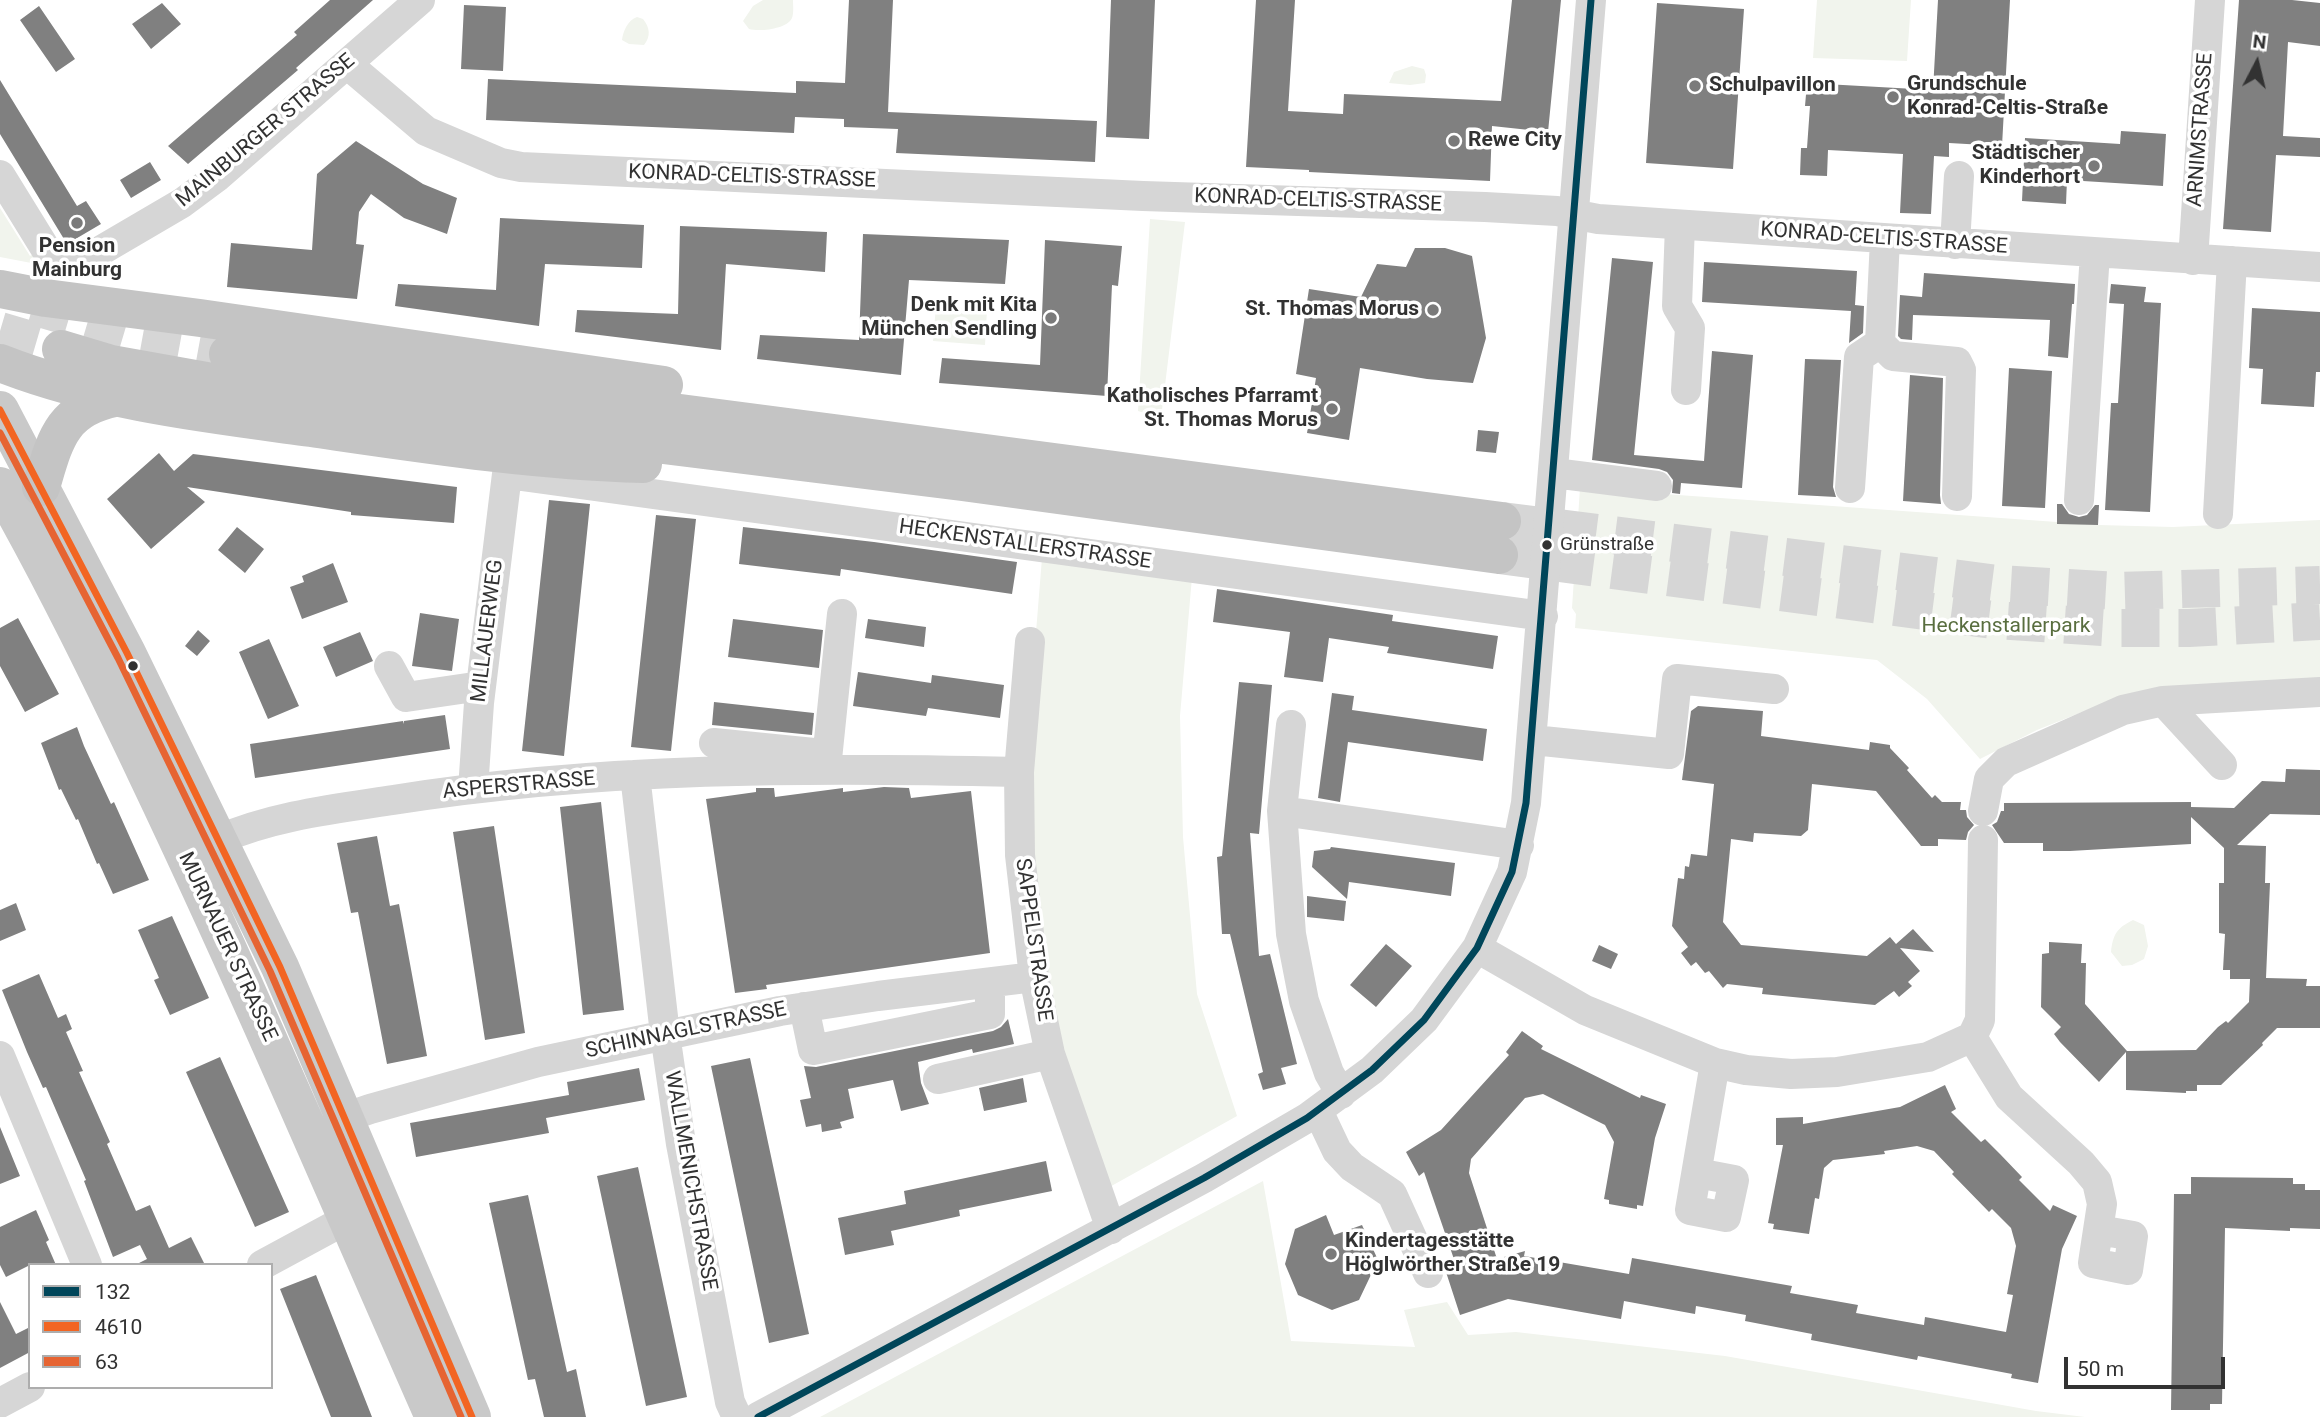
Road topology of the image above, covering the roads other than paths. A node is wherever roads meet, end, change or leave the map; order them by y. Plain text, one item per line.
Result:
1 (420, 0) edge
2 (1591, 0) edge
3 (2210, 0) edge
4 (347, 64) junction
5 (0, 175) edge
6 (1959, 176) dead end
7 (1575, 216) junction
8 (1680, 225) junction
9 (1885, 239) junction
10 (1955, 243) junction
11 (2095, 253) junction
12 (2193, 260) junction
13 (2232, 261) junction
14 (2320, 267) edge
15 (0, 289) edge
16 (46, 298) junction
17 (0, 310) edge
18 (1880, 342) junction
19 (61, 349) tunnel mouth
20 (228, 354) tunnel mouth
21 (0, 363) edge
22 (1686, 390) dead end
23 (115, 398) junction
24 (0, 410) edge
25 (970, 449) junction
26 (778, 459) junction
27 (507, 474) joint
28 (1554, 479) junction
29 (1657, 486) dead end
30 (1850, 488) dead end
31 (17, 493) edge
32 (1957, 496) dead end
33 (2079, 500) dead end
34 (2218, 514) dead end
35 (842, 614) dead end
36 (1543, 616) junction
37 (1030, 642) dead end
38 (389, 666) dead end
39 (481, 686) junction
40 (1774, 689) dead end
41 (2320, 692) edge
42 (2163, 701) junction
43 (1291, 724) dead end
44 (1533, 740) junction
45 (713, 743) dead end
46 (827, 762) junction
47 (2221, 765) dead end
48 (1019, 772) junction
49 (635, 775) junction
50 (473, 789) junction
51 (1282, 811) junction
52 (1983, 811) dead end
53 (218, 839) junction
54 (1983, 840) dead end
55 (1519, 845) junction
56 (1477, 948) junction
57 (1034, 978) junction
58 (990, 983) junction
59 (804, 1007) junction
60 (665, 1034) junction
61 (1972, 1037) junction
62 (1050, 1054) junction
63 (0, 1056) edge
64 (1715, 1063) junction
65 (937, 1079) dead end
66 (1341, 1094) junction
67 (1318, 1111) junction
68 (344, 1118) junction
69 (1697, 1173) dead end
70 (347, 1219) junction
71 (1111, 1229) junction
72 (2099, 1230) dead end
73 (86, 1263) edge
74 (266, 1263) edge
75 (1428, 1273) dead end
76 (28, 1388) edge
77 (0, 1403) edge
78 (434, 1417) edge
79 (472, 1417) edge
80 (737, 1417) edge
81 (758, 1417) edge

1 - 4 street, MAINBURGER STRASSE
2 - 7 street
3 - 12 street, ARNIMSTRASSE
4 - 5 street, MAINBURGER STRASSE
4 - 7 street, KONRAD-CELTIS-STRASSE
6 - 10 street
7 - 8 street, KONRAD-CELTIS-STRASSE
7 - 28 street
8 - 9 street, KONRAD-CELTIS-STRASSE
8 - 22 street
9 - 10 street, KONRAD-CELTIS-STRASSE
9 - 18 street
10 - 11 street, KONRAD-CELTIS-STRASSE
11 - 12 street, KONRAD-CELTIS-STRASSE
11 - 33 street
12 - 13 street, KONRAD-CELTIS-STRASSE
13 - 14 street, KONRAD-CELTIS-STRASSE
13 - 34 street
15 - 16 highway
16 - 17 highway
16 - 25 highway
18 - 30 street
18 - 32 street
19 - 26 highway
20 - 25 highway
21 - 23 highway
23 - 26 highway
23 - 31 highway
24 - 31 main road, MURNAUER STRASSE
25 - 26 highway
27 - 36 street, HECKENSTALLERSTRASSE
27 - 39 street, MILLAUERWEG
28 - 29 street
28 - 36 street
31 - 53 main road, MURNAUER STRASSE
31 - 70 main road, MURNAUER STRASSE
35 - 46 street
36 - 44 street
37 - 48 street, SAPPELSTRASSE
38 - 39 street
39 - 50 street, MILLAUERWEG
40 - 44 street
41 - 42 street
42 - 47 street
42 - 52 street
43 - 51 street
44 - 55 street
45 - 46 street
46 - 48 street, ASPERSTRASSE
46 - 49 street, ASPERSTRASSE
48 - 57 street, SAPPELSTRASSE
49 - 50 street, ASPERSTRASSE
49 - 60 street, WALLMENICHSTRASSE
50 - 53 street, ASPERSTRASSE
51 - 55 street
51 - 66 street
53 - 68 main road, MURNAUER STRASSE
54 - 61 street
55 - 56 street
56 - 64 street
56 - 66 street
57 - 58 street, SCHINNAGLSTRASSE
57 - 62 street, SAPPELSTRASSE
58 - 59 street, SCHINNAGLSTRASSE
58 - 59 street
59 - 60 street, SCHINNAGLSTRASSE
60 - 68 street, SCHINNAGLSTRASSE
60 - 80 street, WALLMENICHSTRASSE
61 - 64 street
61 - 72 street
62 - 65 street
62 - 71 street, SAPPELSTRASSE
63 - 73 street
64 - 69 street
66 - 67 street
67 - 71 street
67 - 75 street
68 - 79 main road, MURNAUER STRASSE
70 - 74 street
70 - 78 main road, MURNAUER STRASSE
71 - 81 street
76 - 77 street

